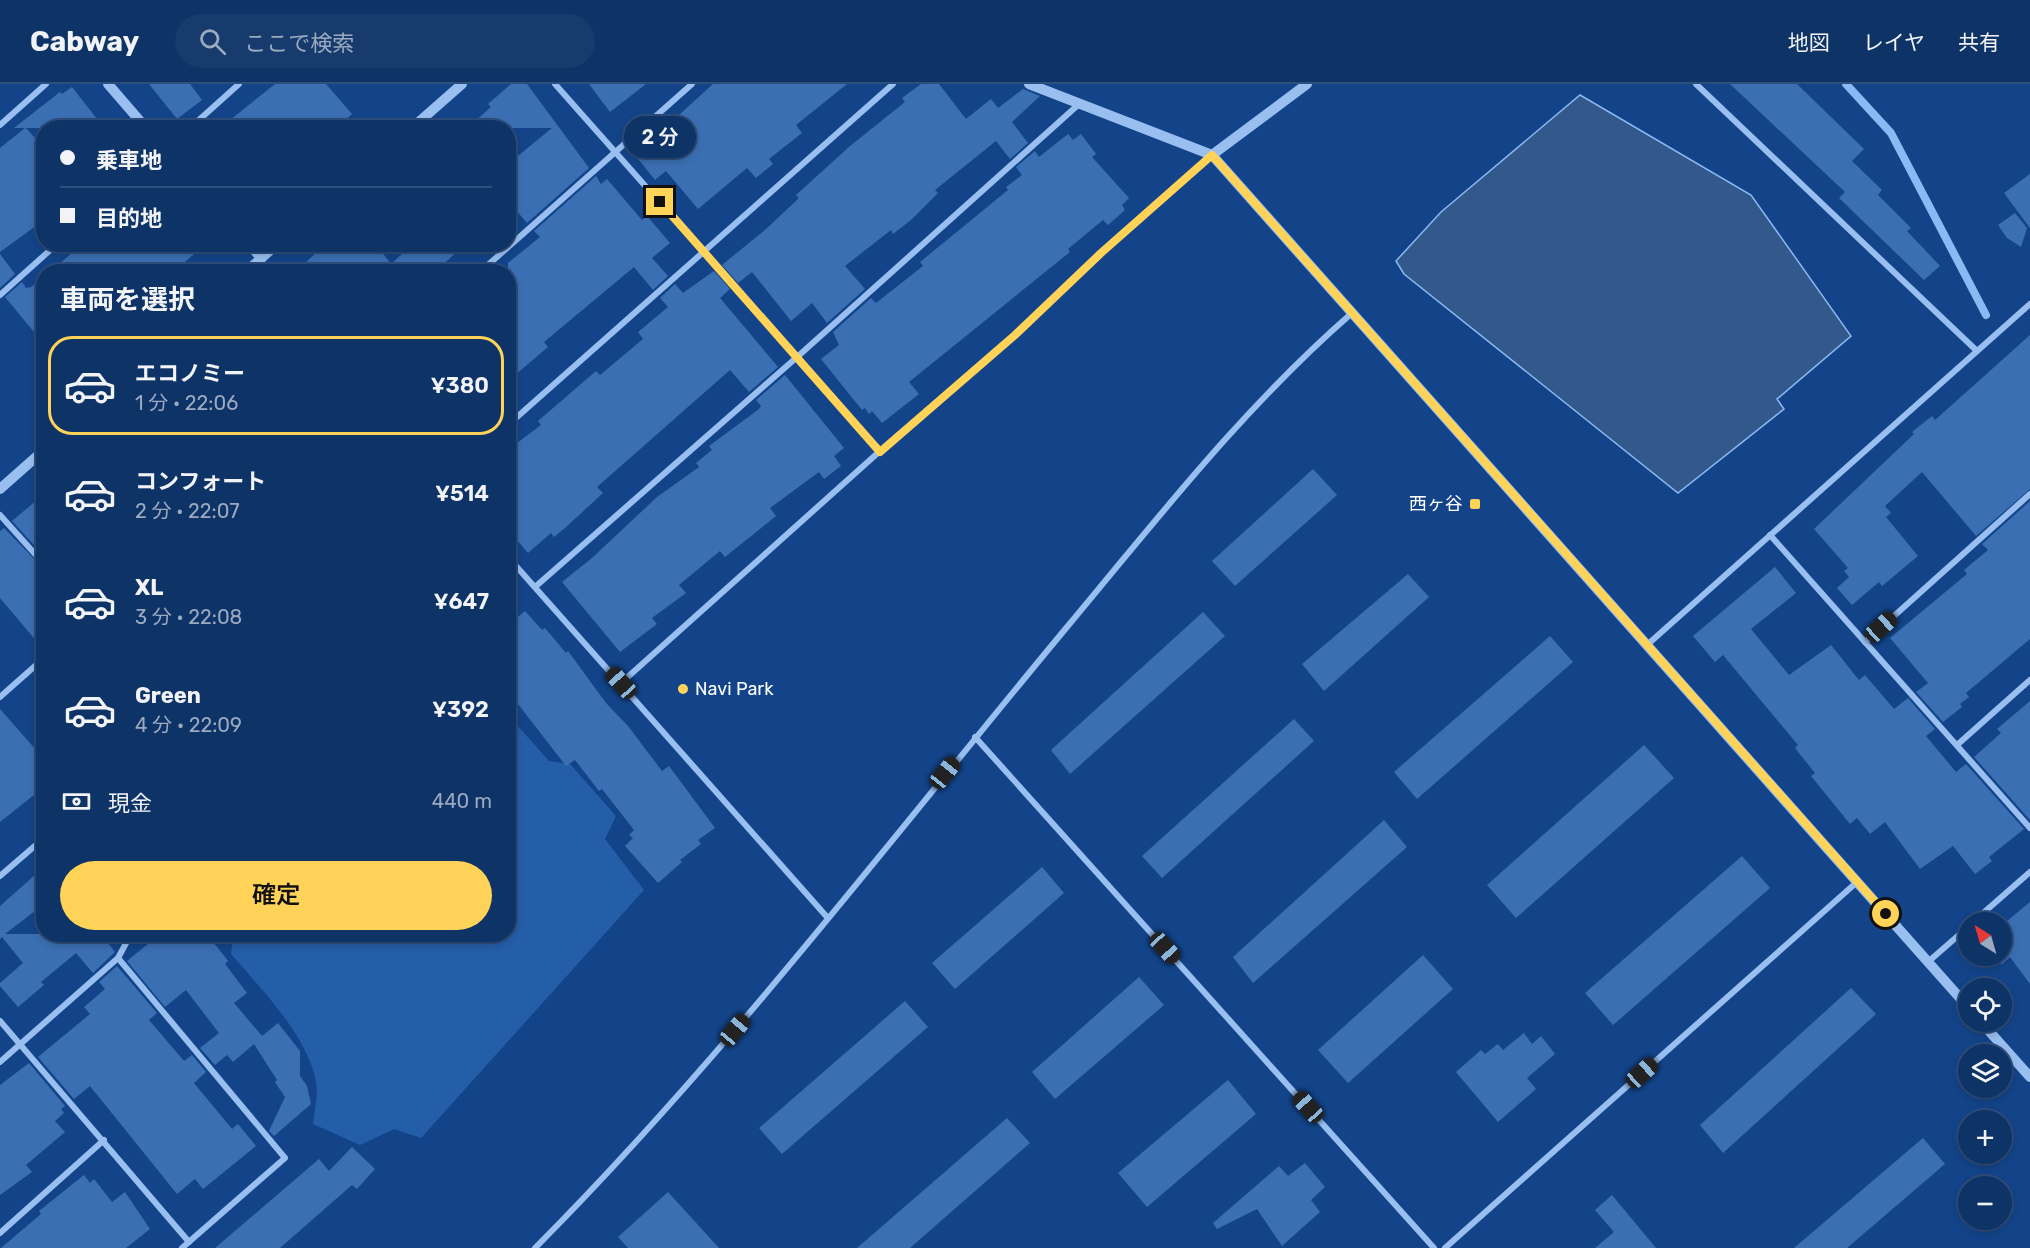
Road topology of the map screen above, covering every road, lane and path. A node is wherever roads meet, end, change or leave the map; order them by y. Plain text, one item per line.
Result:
1 (46, 84) edge
2 (108, 84) edge
3 (239, 84) edge
4 (462, 84) edge
5 (555, 84) edge
6 (692, 84) edge
7 (893, 84) edge
8 (1029, 84) edge
9 (1307, 84) edge
10 (1696, 84) edge
11 (1078, 105) junction
12 (139, 120) edge
13 (199, 120) edge
14 (421, 120) edge
15 (0, 125) edge
16 (615, 152) junction
17 (1212, 155) junction
18 (516, 240) edge
19 (704, 251) junction
20 (48, 252) edge
21 (256, 252) edge
22 (267, 252) edge
23 (502, 252) edge
24 (261, 258) junction
25 (255, 264) edge
26 (263, 264) edge
27 (489, 264) edge
28 (0, 295) edge
29 (2030, 304) edge
30 (1352, 314) junction
31 (1977, 351) junction
32 (796, 358) junction
33 (516, 418) edge
34 (880, 452) junction
35 (36, 457) edge
36 (0, 489) edge
37 (2030, 494) edge
38 (0, 515) edge
39 (1770, 535) junction
40 (36, 555) edge
41 (516, 566) edge
42 (535, 587) junction
43 (1865, 642) junction
44 (1647, 645) junction
45 (36, 665) edge
46 (2030, 680) edge
47 (621, 683) junction
48 (0, 697) edge
49 (975, 737) junction
50 (1957, 745) junction
51 (2030, 828) edge
52 (36, 845) edge
53 (2030, 872) edge
54 (0, 876) edge
55 (1857, 882) junction
56 (1984, 912) edge
57 (827, 918) junction
58 (1958, 936) edge
59 (127, 942) edge
60 (118, 958) junction
61 (1928, 962) junction
62 (1958, 996) edge
63 (0, 1021) edge
64 (1990, 1032) edge
65 (21, 1043) junction
66 (0, 1062) edge
67 (2030, 1077) edge
68 (104, 1140) junction
69 (0, 1233) edge
70 (189, 1242) junction
71 (182, 1248) edge
72 (535, 1248) edge
73 (1434, 1248) edge
74 (1445, 1248) edge

1 - 15 street
2 - 12 street
3 - 13 street
4 - 14 street
5 - 16 street
6 - 16 street
7 - 19 street
8 - 11 street
9 - 17 street
10 - 31 street
11 - 17 street
11 - 32 street
16 - 18 street
16 - 19 street
17 - 30 street
17 - 34 street
19 - 32 street
19 - 33 street
20 - 28 street
21 - 24 street
22 - 24 street
23 - 27 street
24 - 25 street
24 - 26 street
29 - 31 street
30 - 44 street
30 - 49 street
31 - 39 street
32 - 34 street
32 - 42 street
34 - 47 street
35 - 36 street
37 - 43 street
38 - 40 street
39 - 43 street
39 - 44 street
41 - 42 street
42 - 47 street
43 - 50 street
44 - 55 street
45 - 48 street
46 - 50 street
47 - 57 street
49 - 57 street
49 - 73 street
50 - 51 street
52 - 54 street
53 - 56 street
55 - 61 street
55 - 74 street
57 - 72 street
58 - 61 street
59 - 60 street
60 - 65 street
60 - 70 street
61 - 62 street
63 - 65 street
64 - 67 street
65 - 66 street
65 - 68 street
68 - 69 street
68 - 70 street
70 - 71 street

